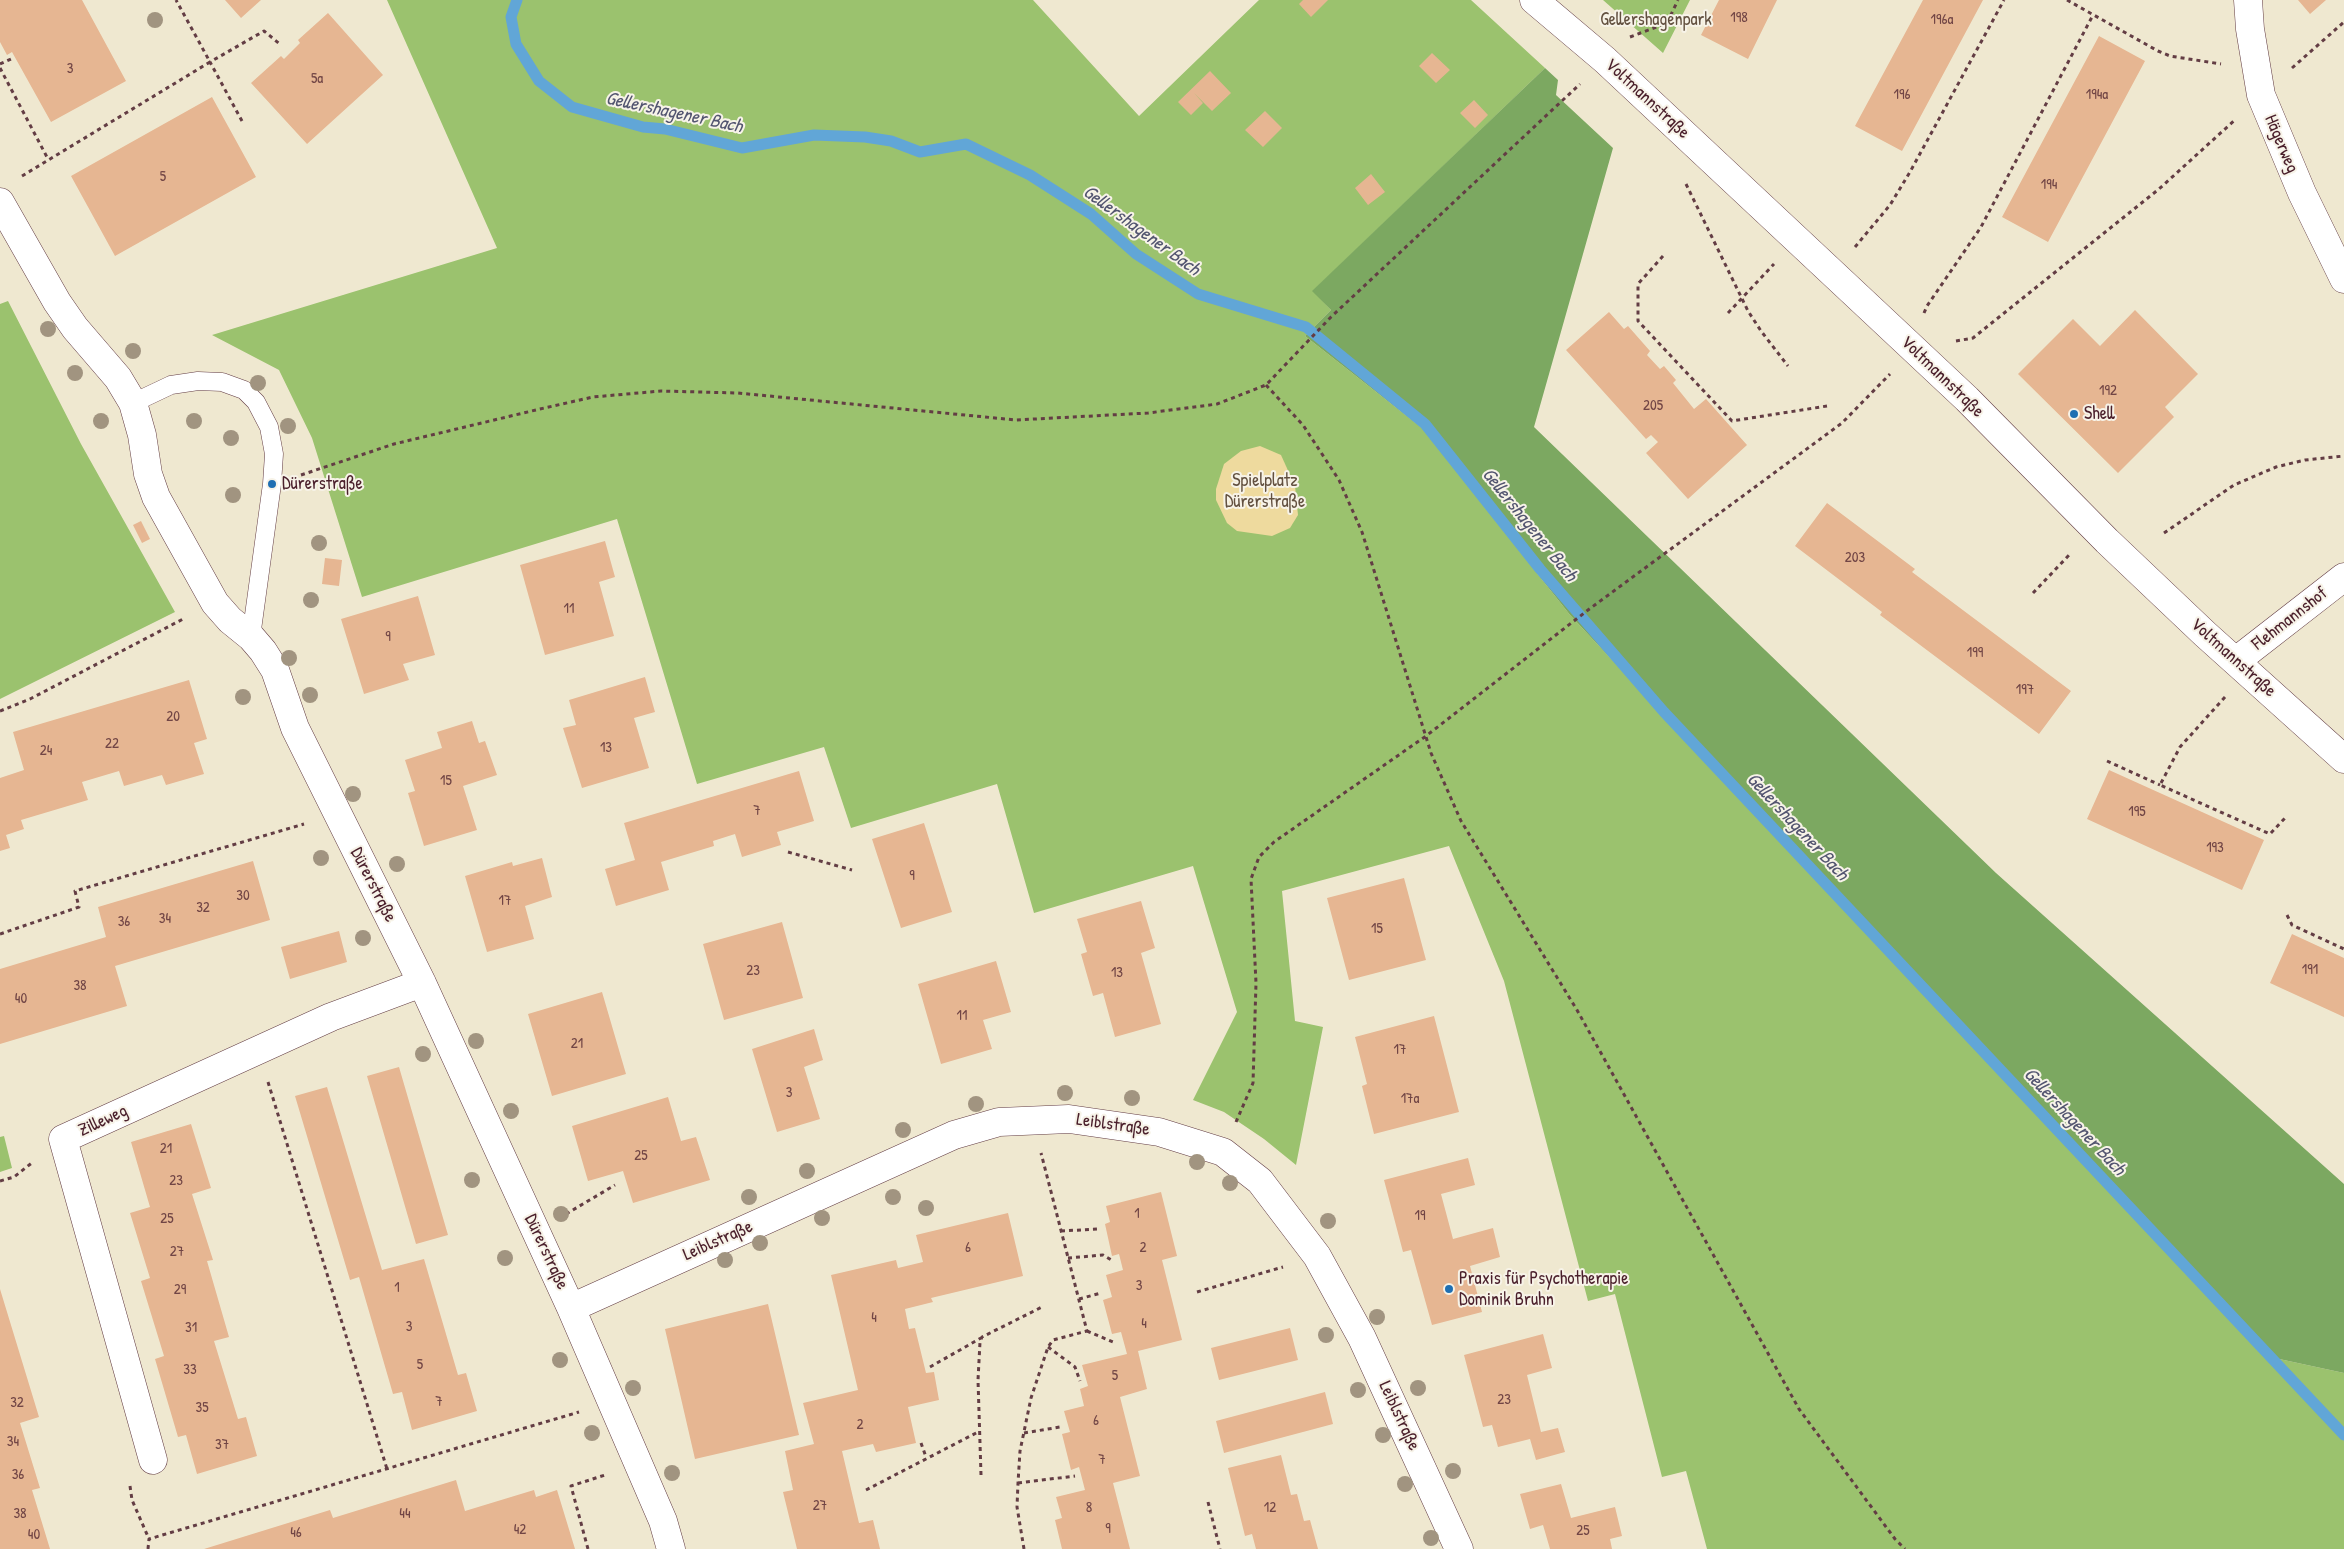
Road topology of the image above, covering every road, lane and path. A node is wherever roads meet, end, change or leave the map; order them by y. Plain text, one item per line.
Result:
1 (176, 0) edge
2 (1534, 0) edge
3 (1678, 0) edge
4 (2004, 0) edge
5 (2066, 0) edge
6 (2248, 0) edge
7 (2093, 15) junction
8 (2344, 22) edge
9 (282, 45) dead end
10 (11, 59) dead end
11 (1605, 60) junction
12 (210, 62) junction
13 (0, 64) edge
14 (0, 68) edge
15 (2259, 82) junction
16 (242, 121) dead end
17 (1681, 132) junction
18 (48, 159) junction
19 (16, 179) dead end
20 (0, 202) edge
21 (1797, 239) junction
22 (1663, 256) dead end
23 (1833, 274) junction
24 (2344, 279) edge
25 (1742, 298) junction
26 (1728, 312) dead end
27 (1914, 349) junction
28 (1788, 366) dead end
29 (1266, 385) junction
30 (133, 403) junction
31 (1827, 406) dead end
32 (2344, 456) edge
33 (272, 484) junction
34 (2093, 528) junction
35 (2164, 533) dead end
36 (2344, 576) edge
37 (2033, 593) dead end
38 (215, 603) junction
39 (251, 637) junction
40 (2242, 667) junction
41 (0, 711) edge
42 (1426, 736) junction
43 (2344, 759) edge
44 (2107, 761) dead end
45 (2160, 784) junction
46 (338, 814) junction
47 (2285, 818) dead end
48 (788, 852) dead end
49 (852, 870) dead end
50 (2287, 915) dead end
51 (0, 934) edge
52 (2344, 949) edge
53 (422, 982) junction
54 (258, 1050) junction
55 (1033, 1120) junction
56 (1223, 1152) junction
57 (615, 1185) dead end
58 (1098, 1229) dead end
59 (1061, 1230) junction
60 (536, 1231) junction
61 (1317, 1256) junction
62 (1068, 1258) junction
63 (1113, 1261) dead end
64 (1197, 1292) dead end
65 (1101, 1293) dead end
66 (1079, 1299) junction
67 (1044, 1306) dead end
68 (571, 1308) junction
69 (1087, 1331) junction
70 (982, 1337) junction
71 (1113, 1342) dead end
72 (1048, 1347) junction
73 (930, 1367) dead end
74 (1080, 1381) dead end
75 (611, 1403) junction
76 (1060, 1427) dead end
77 (978, 1432) junction
78 (1024, 1433) junction
79 (921, 1443) dead end
80 (926, 1457) junction
81 (153, 1460) joint
82 (638, 1465) junction
83 (387, 1469) junction
84 (981, 1475) dead end
85 (1075, 1476) dead end
86 (1018, 1483) junction
87 (866, 1490) dead end
88 (1208, 1502) dead end
89 (150, 1539) junction
90 (148, 1549) edge
91 (588, 1549) edge
92 (671, 1549) edge
93 (1024, 1549) edge
94 (1220, 1549) edge
95 (1459, 1549) edge
96 (1906, 1549) edge

1 - 12 path
2 - 11 street, Voltmannstraße
3 - 11 path
4 - 23 path
5 - 7 path
6 - 15 street, Hägerweg
7 - 15 path
7 - 27 path
8 - 15 path
9 - 12 path
10 - 13 path
11 - 17 street, Voltmannstraße
11 - 29 path
12 - 16 path
12 - 18 path
14 - 18 path
15 - 24 street, Hägerweg
15 - 27 path
17 - 21 street, Voltmannstraße
17 - 25 path
18 - 19 path
20 - 30 street, Dürerstraße
21 - 23 street, Voltmannstraße
21 - 25 path
22 - 31 path
23 - 27 street, Voltmannstraße
25 - 26 path
25 - 28 path
27 - 34 street, Voltmannstraße
27 - 42 path
29 - 33 path
29 - 42 path
30 - 33 lane
30 - 38 street, Dürerstraße
32 - 35 path
33 - 39 lane
34 - 37 path
34 - 40 street, Voltmannstraße
36 - 40 street, Flehmannshof
38 - 39 street, Dürerstraße
38 - 41 path
39 - 46 street, Dürerstraße
40 - 43 street, Voltmannstraße
40 - 45 path
42 - 56 path
42 - 96 path
44 - 45 path
45 - 47 path
46 - 51 path
46 - 53 street, Dürerstraße
48 - 49 path
50 - 52 path
53 - 54 street, Zilleweg
53 - 60 street, Dürerstraße
54 - 81 street, Zilleweg
54 - 83 path
55 - 56 street, Leiblstraße
55 - 59 path
55 - 68 street, Leiblstraße
56 - 61 street, Leiblstraße
57 - 60 path
58 - 59 path
59 - 62 path
60 - 68 street, Dürerstraße
61 - 64 path
61 - 95 street, Leiblstraße
62 - 63 path
62 - 66 path
65 - 66 path
66 - 69 path
67 - 70 path
68 - 75 street, Dürerstraße
69 - 71 path
69 - 72 path
70 - 73 path
70 - 77 path
72 - 74 path
72 - 78 path
75 - 82 street, Dürerstraße
75 - 83 path
76 - 78 path
77 - 80 path
77 - 84 path
78 - 86 path
79 - 80 path
80 - 87 path
81 - 89 path
82 - 91 path
82 - 92 street, Dürerstraße
83 - 89 path
85 - 86 path
86 - 93 path
88 - 94 path
89 - 90 path

